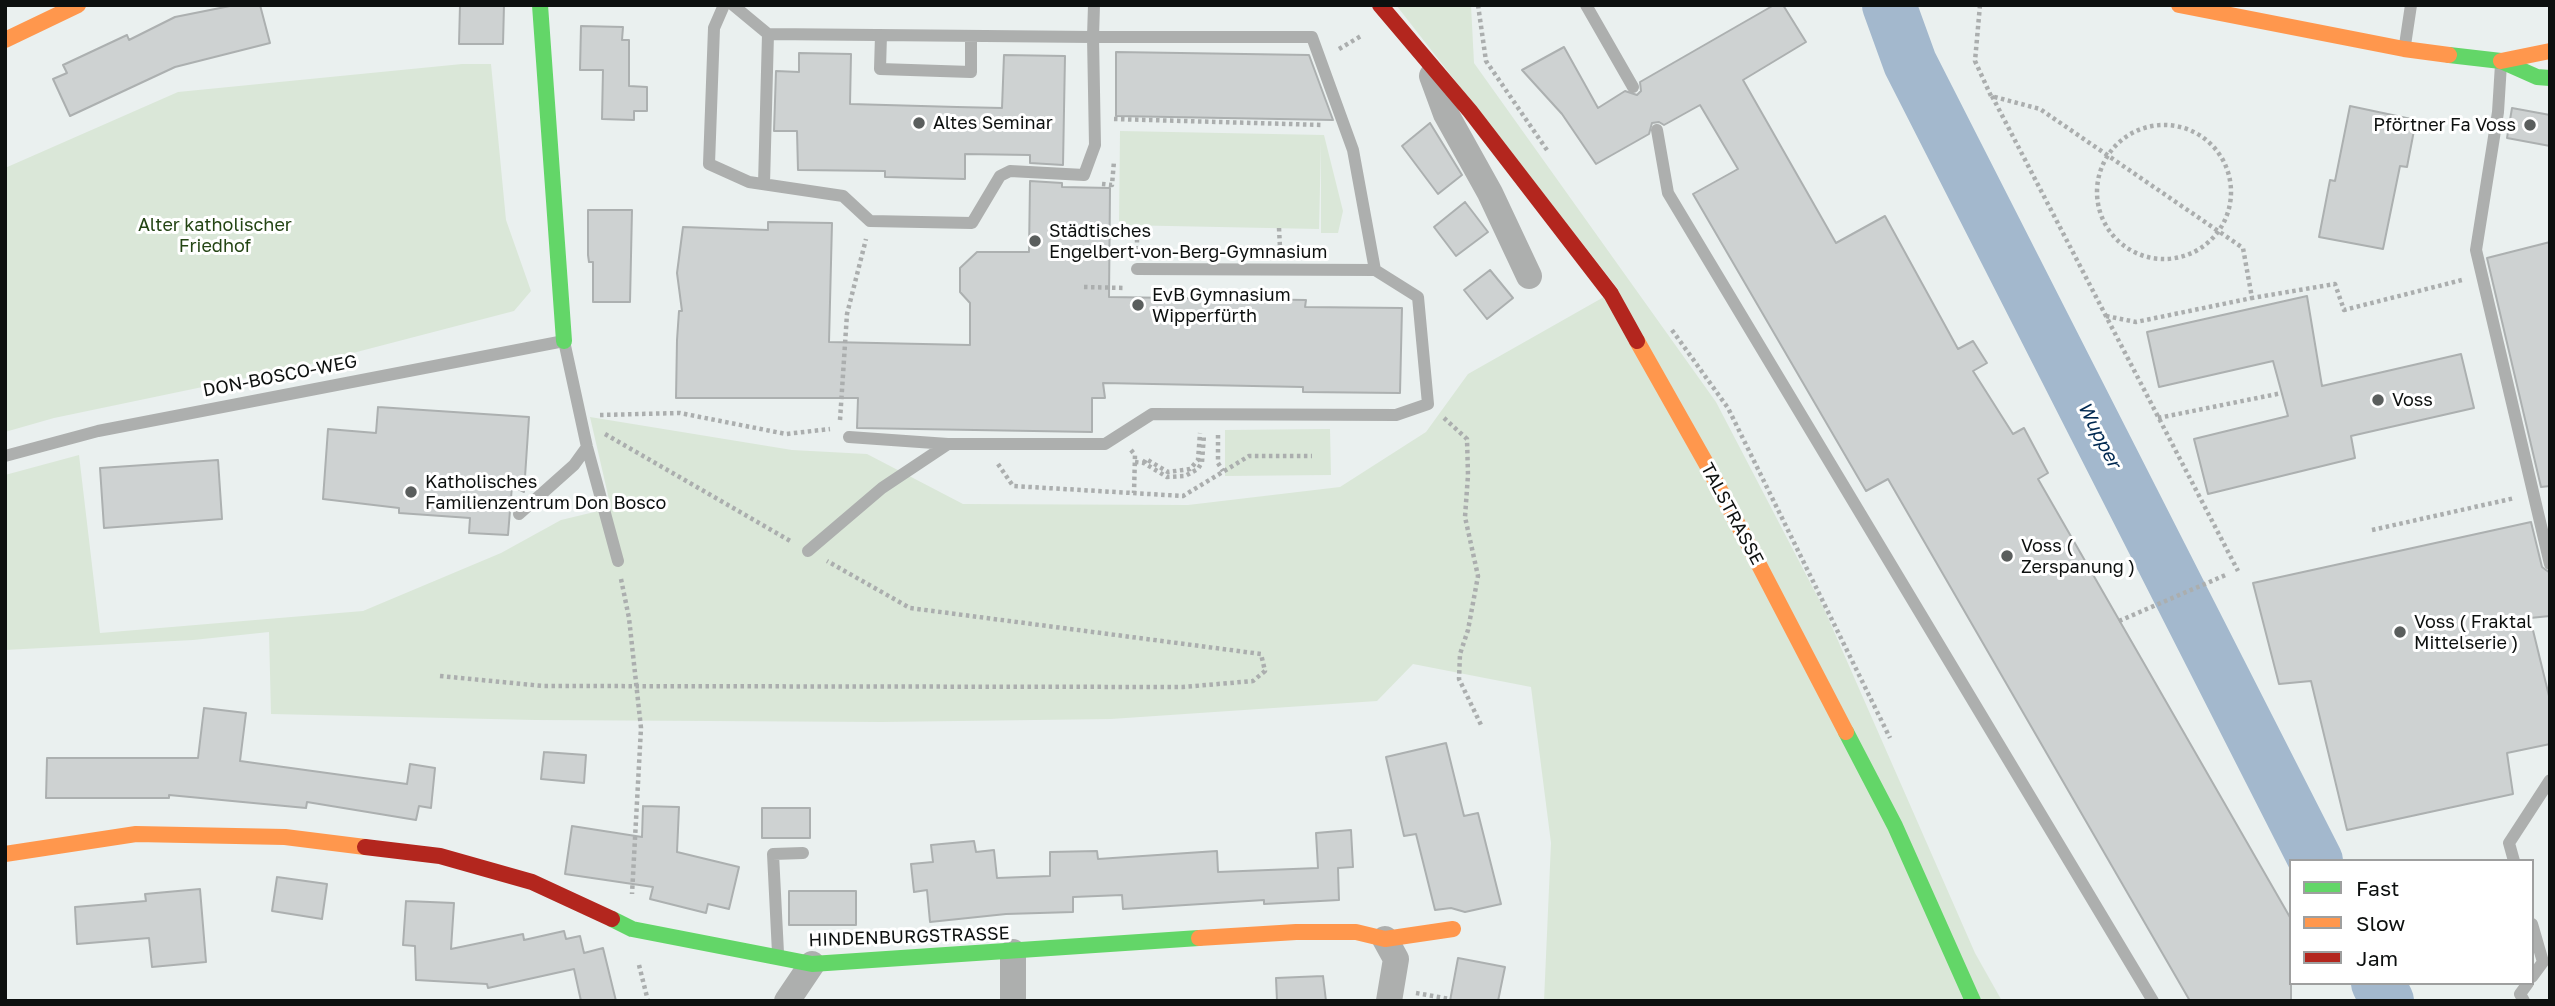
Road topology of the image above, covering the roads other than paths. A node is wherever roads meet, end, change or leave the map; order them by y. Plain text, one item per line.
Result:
1 (79, 5) edge
2 (540, 5) edge
3 (723, 5) edge
4 (733, 5) edge
5 (1094, 5) edge
6 (1380, 5) edge
7 (1586, 5) edge
8 (2179, 5) edge
9 (2411, 5) edge
10 (768, 34) junction
11 (881, 35) junction
12 (971, 36) junction
13 (1093, 37) junction
14 (5, 40) edge
15 (2404, 49) junction
16 (2550, 51) edge
17 (2501, 61) junction
18 (1429, 65) junction
19 (2550, 78) edge
20 (1633, 87) dead end
21 (1657, 130) dead end
22 (764, 184) junction
23 (1137, 269) dead end
24 (1375, 270) junction
25 (1529, 276) dead end
26 (564, 341) junction
27 (849, 437) dead end
28 (948, 444) junction
29 (587, 447) junction
30 (5, 456) edge
31 (519, 514) dead end
32 (808, 551) road end
33 (618, 561) road end
34 (2550, 564) edge
35 (2550, 780) edge
36 (803, 853) dead end
37 (5, 854) edge
38 (2513, 859) edge
39 (1453, 929) dead end
40 (2534, 931) edge
41 (1385, 939) junction
42 (1013, 952) junction
43 (778, 957) junction
44 (813, 964) junction
45 (2534, 974) edge
46 (2527, 985) edge
47 (787, 1001) edge
48 (1013, 1001) edge
49 (1389, 1001) edge
50 (1973, 1001) edge
51 (2153, 1001) edge
52 (2524, 1001) edge

1 - 14 street
2 - 26 street
3 - 22 lane
4 - 10 lane
5 - 13 lane
6 - 18 street, TALSTRASSE
7 - 20 lane
8 - 15 street
9 - 15 lane
10 - 11 lane
10 - 22 lane
11 - 12 lane
11 - 12 lane
12 - 13 lane
13 - 22 lane
13 - 24 lane
15 - 17 street
16 - 17 street
17 - 19 street
17 - 34 lane
18 - 25 street, TALSTRASSE
18 - 50 street, TALSTRASSE
21 - 51 lane
23 - 24 lane
24 - 28 lane
26 - 29 lane
26 - 30 lane, DON-BOSCO-WEG
27 - 28 lane
28 - 32 lane
29 - 31 lane
29 - 33 lane
35 - 38 lane
36 - 43 lane
37 - 43 street, HINDENBURGSTRASSE
39 - 41 street, HINDENBURGSTRASSE
40 - 45 lane
41 - 42 street, HINDENBURGSTRASSE
41 - 49 street
42 - 44 street, HINDENBURGSTRASSE
42 - 48 street
43 - 44 street, HINDENBURGSTRASSE
44 - 47 street
46 - 52 lane

